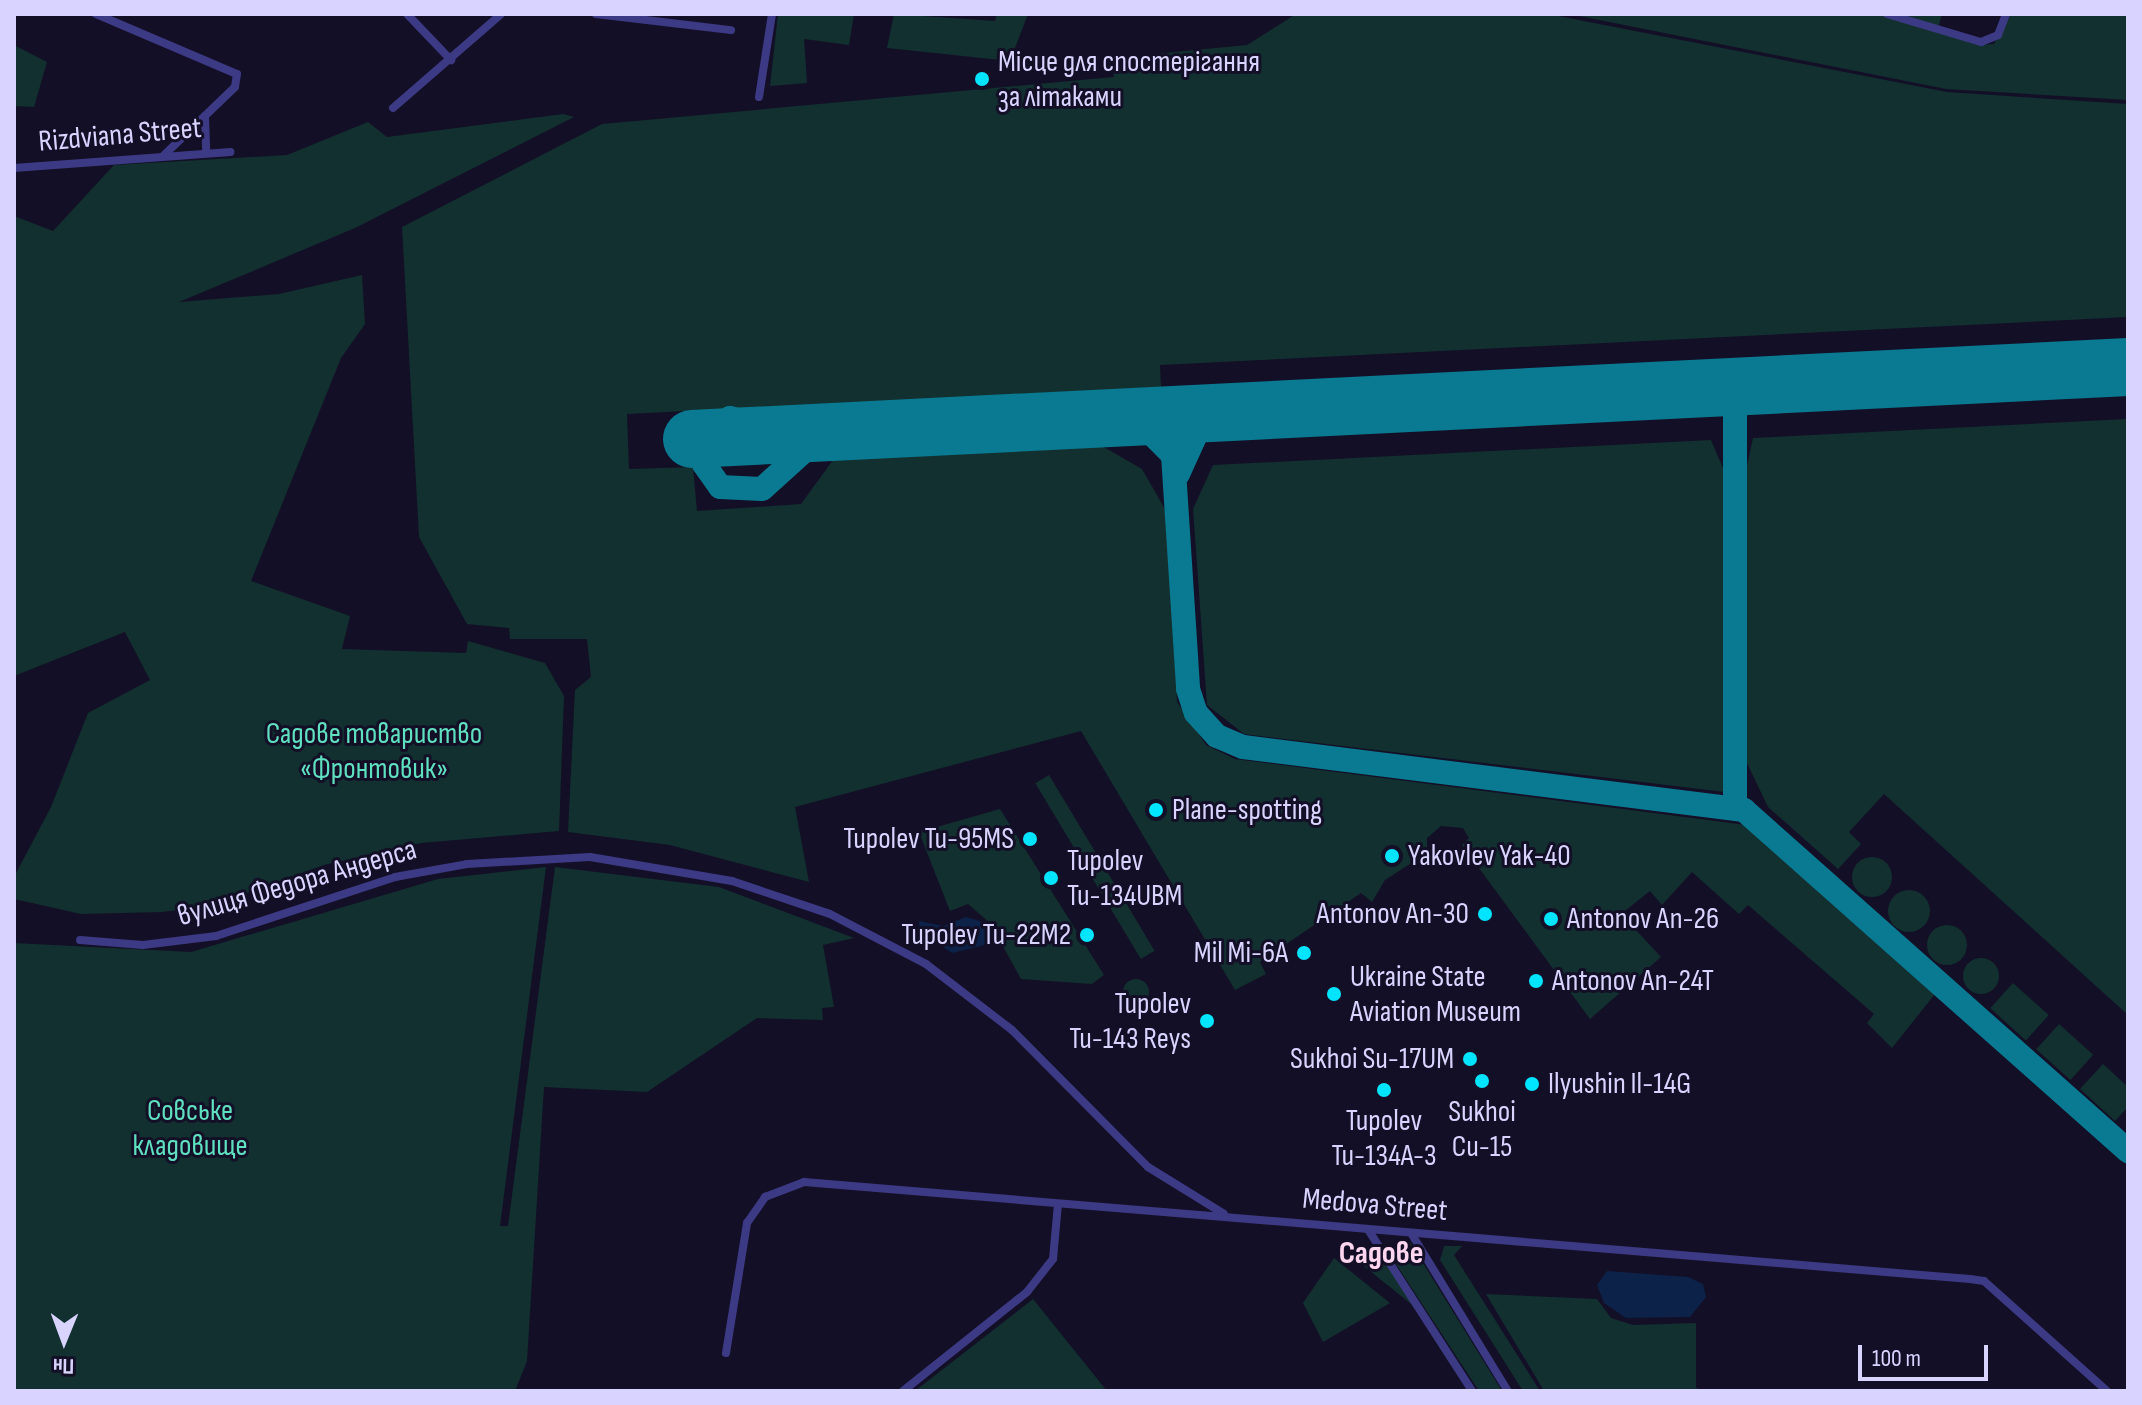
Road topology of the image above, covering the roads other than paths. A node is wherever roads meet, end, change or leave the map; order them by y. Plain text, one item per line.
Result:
1 (96, 14) edge
2 (407, 14) edge
3 (501, 14) edge
4 (596, 14) edge
5 (772, 14) edge
6 (1887, 14) edge
7 (2006, 14) edge
8 (731, 30) dead end
9 (451, 60) junction
10 (759, 97) dead end
11 (393, 108) dead end
12 (205, 116) junction
13 (206, 151) junction
14 (230, 152) dead end
15 (164, 155) junction
16 (14, 168) edge
17 (80, 940) dead end
18 (1058, 1204) junction
19 (1228, 1217) junction
20 (1369, 1231) junction
21 (1411, 1233) junction
22 (726, 1353) dead end
23 (903, 1391) edge
24 (1472, 1391) edge
25 (1508, 1391) edge
26 (2107, 1391) edge

1 - 12 street
2 - 9 street
3 - 9 street
4 - 8 street
5 - 10 street
6 - 7 street
9 - 11 street
12 - 13 street
12 - 15 street
13 - 14 street, Rizdviana Street
13 - 15 street, Rizdviana Street
15 - 16 street, Rizdviana Street
17 - 19 street, вулиця Федора Андерса
18 - 19 street, Medova Street
18 - 22 street, Medova Street
18 - 23 street
19 - 20 street, Medova Street
20 - 21 street, Medova Street
20 - 24 street
21 - 25 street
21 - 26 street, Medova Street

